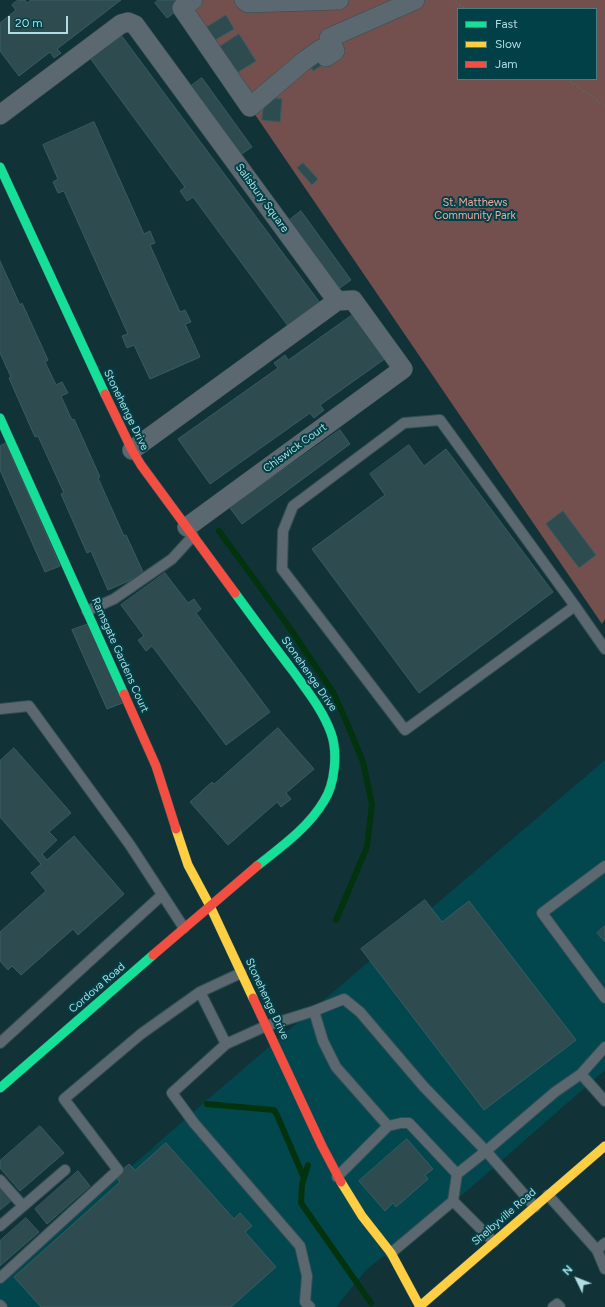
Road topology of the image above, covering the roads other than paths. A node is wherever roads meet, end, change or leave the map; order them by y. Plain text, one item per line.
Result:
1 (193, 0) edge
2 (244, 0) edge
3 (339, 0) edge
4 (415, 0) edge
5 (0, 115) edge
6 (0, 167) edge
7 (337, 301) junction
8 (0, 418) edge
9 (132, 450) junction
10 (190, 531) junction
11 (575, 606) junction
12 (87, 611) junction
13 (605, 649) edge
14 (0, 709) edge
15 (605, 866) edge
16 (162, 895) junction
17 (210, 906) junction
18 (184, 928) junction
19 (241, 973) junction
20 (200, 992) junction
21 (605, 998) edge
22 (314, 1011) junction
23 (266, 1026) junction
24 (0, 1043) edge
25 (226, 1044) junction
26 (605, 1047) edge
27 (581, 1074) junction
28 (0, 1088) edge
29 (605, 1101) edge
30 (388, 1126) junction
31 (605, 1146) edge
32 (486, 1151) junction
33 (65, 1170) dead end
34 (458, 1174) junction
35 (337, 1177) junction
36 (0, 1180) edge
37 (548, 1196) junction
38 (453, 1201) junction
39 (23, 1206) junction
40 (535, 1207) junction
41 (0, 1226) edge
42 (494, 1242) junction
43 (605, 1243) edge
44 (597, 1250) junction
45 (391, 1253) junction
46 (605, 1269) edge
47 (0, 1278) edge
48 (305, 1305) edge
49 (419, 1307) edge
50 (553, 1307) edge
51 (560, 1307) edge

1 - 4 street
2 - 3 street
5 - 7 street, Salisbury Square
6 - 9 street, Stonehenge Drive
7 - 9 street
7 - 10 street, Chiswick Court
8 - 12 street, Ramsgate Gardens Court
9 - 10 street, Stonehenge Drive
10 - 12 lane
10 - 17 street, Stonehenge Drive
11 - 11 lane
11 - 13 lane
12 - 17 street, Ramsgate Gardens Court
14 - 16 lane
15 - 21 lane
16 - 18 lane
16 - 24 lane
17 - 18 street, Cordova Road
17 - 19 street, Stonehenge Drive
18 - 28 street, Cordova Road
19 - 20 lane
19 - 23 street, Stonehenge Drive
20 - 25 lane
20 - 47 lane
22 - 23 lane
22 - 30 lane
22 - 32 lane
23 - 25 lane
23 - 35 street, Stonehenge Drive
25 - 48 lane
26 - 27 lane
27 - 29 lane
27 - 32 lane
30 - 34 lane
30 - 35 lane
31 - 37 street, Shelbyville Road
32 - 34 lane
32 - 40 lane
33 - 39 lane
34 - 38 lane
35 - 45 street, Stonehenge Drive
36 - 39 lane
37 - 40 street, Shelbyville Road
37 - 44 lane
38 - 42 lane
38 - 45 lane
39 - 41 lane
40 - 42 street, Shelbyville Road
42 - 49 street, Shelbyville Road
43 - 44 lane
44 - 46 lane
45 - 49 street, Stonehenge Drive
50 - 51 lane

